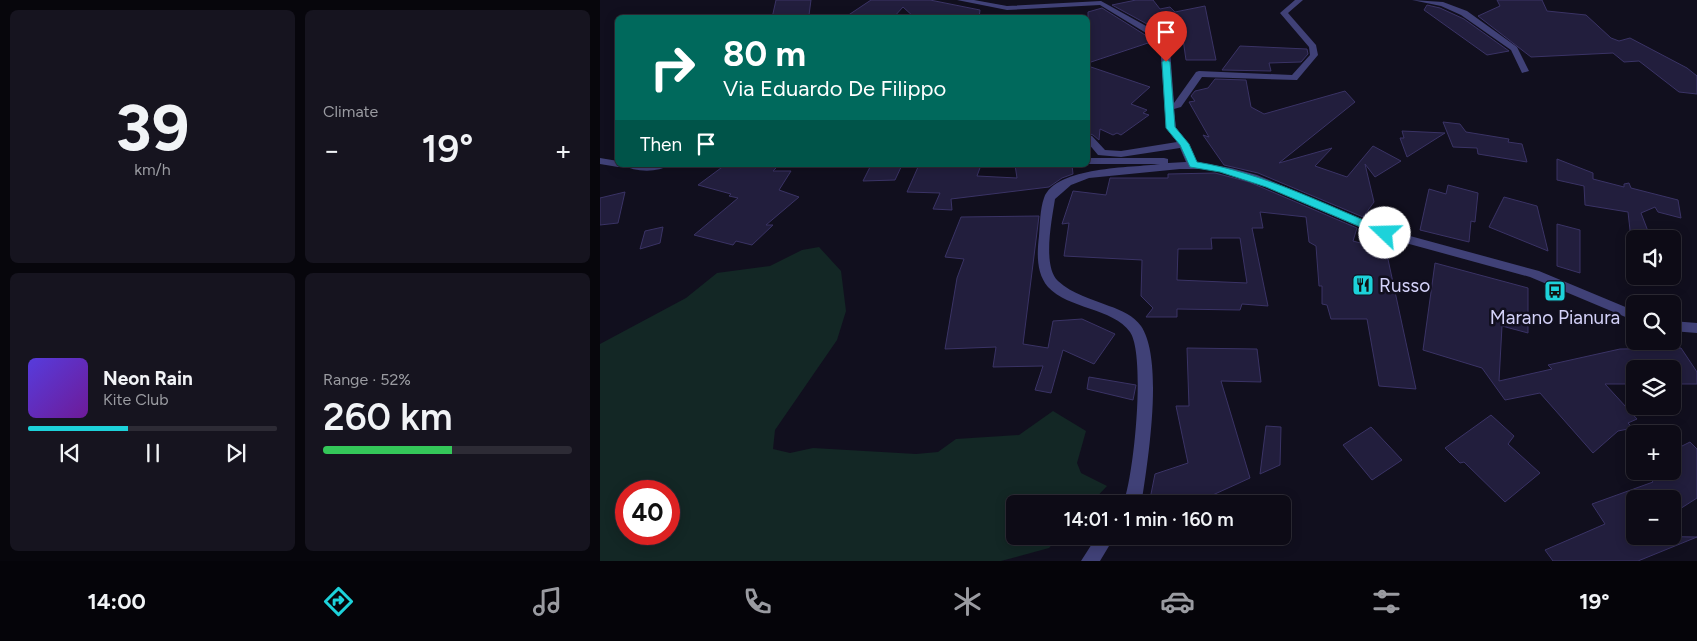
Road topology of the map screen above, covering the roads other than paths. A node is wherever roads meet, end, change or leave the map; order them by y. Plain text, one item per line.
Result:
1 (961, 0) edge
2 (1298, 0) edge
3 (1416, 0) edge
4 (1525, 71) dead end
5 (1168, 107) junction
6 (1090, 140) edge
7 (1184, 144) junction
8 (600, 161) edge
9 (1090, 161) edge
10 (615, 164) edge
11 (1187, 165) junction
12 (1626, 312) edge
13 (1681, 327) edge
14 (1697, 328) edge
15 (1135, 495) edge
16 (1100, 545) edge
17 (1090, 561) edge

1 - 5 street
2 - 5 street
3 - 4 street
5 - 7 street
6 - 7 street
7 - 11 street
8 - 10 street
9 - 11 street
11 - 12 street
11 - 15 street
13 - 14 street
16 - 17 street

